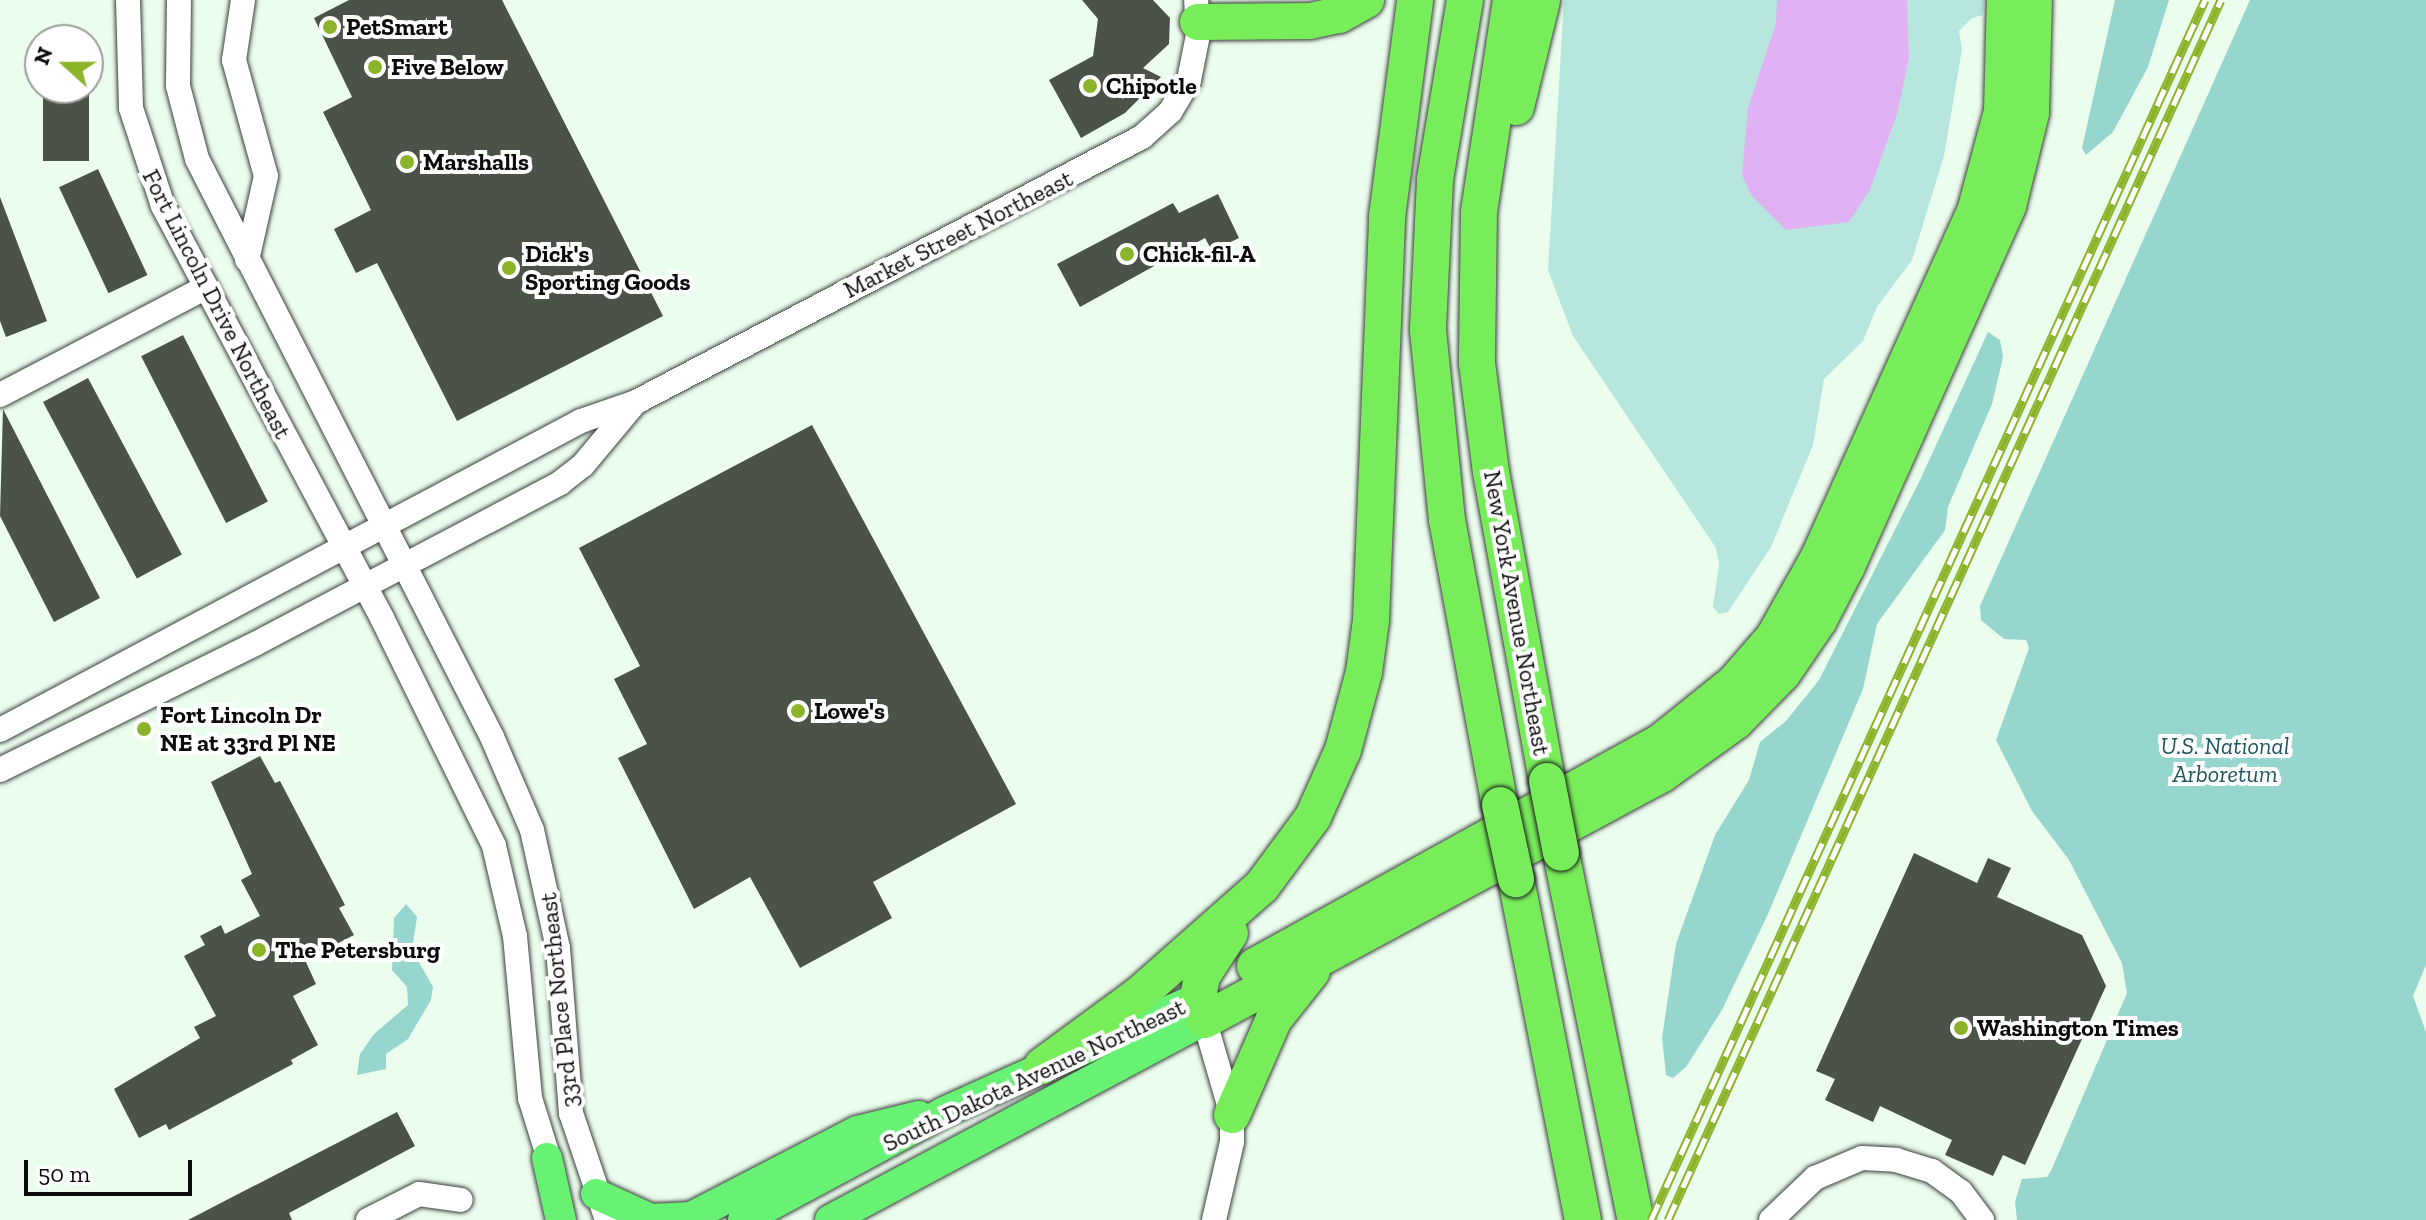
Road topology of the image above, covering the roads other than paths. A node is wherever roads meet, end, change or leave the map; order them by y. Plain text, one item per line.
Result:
1 (128, 0) edge
2 (179, 0) edge
3 (243, 0) edge
4 (1366, 0) edge
5 (1415, 0) edge
6 (1465, 0) edge
7 (1511, 0) edge
8 (1542, 0) edge
9 (2005, 0) edge
10 (2034, 0) edge
11 (1197, 11) edge
12 (247, 260) junction
13 (205, 288) junction
14 (0, 395) edge
15 (636, 402) junction
16 (1482, 415) junction
17 (385, 526) junction
18 (344, 549) junction
19 (404, 566) junction
20 (364, 586) junction
21 (53, 703) junction
22 (0, 730) edge
23 (70, 734) junction
24 (0, 770) edge
25 (1262, 886) junction
26 (1327, 954) junction
27 (1201, 1009) junction
28 (1042, 1066) junction
29 (944, 1112) junction
30 (1232, 1115) junction
31 (547, 1158) junction
32 (461, 1200) dead end
33 (602, 1207) edge
34 (1582, 1210) edge
35 (368, 1220) edge
36 (561, 1220) edge
37 (574, 1220) edge
38 (743, 1220) edge
39 (830, 1220) edge
40 (1214, 1220) edge
41 (1636, 1220) edge
42 (1771, 1220) edge
43 (1982, 1220) edge

1 - 13 street, Fort Lincoln Drive Northeast
2 - 12 street, Fort Lincoln Drive Northeast
3 - 12 street
4 - 11 highway
5 - 25 highway
6 - 34 highway, New York Avenue Northeast, bridge
7 - 16 highway, New York Avenue Northeast
8 - 16 highway
9 - 27 highway
10 - 26 highway
11 - 15 street, Market Street Northeast
12 - 17 street, Fort Lincoln Drive Northeast
13 - 14 street
13 - 18 street, Fort Lincoln Drive Northeast
15 - 17 street, Market Street Northeast
15 - 19 street, Market Street Northeast
16 - 41 highway, New York Avenue Northeast, bridge
17 - 18 street
17 - 19 street, Fort Lincoln Drive Northeast
18 - 20 street, Fort Lincoln Drive Northeast
18 - 21 street
19 - 20 street
19 - 33 street, 33rd Place Northeast
20 - 23 street
20 - 31 street, 33rd Place Northeast
21 - 22 street
21 - 23 street
23 - 24 street
25 - 27 highway
25 - 28 highway
26 - 27 highway
26 - 30 highway
27 - 28 main road, South Dakota Avenue Northeast
27 - 30 street
27 - 39 main road, South Dakota Avenue Northeast
28 - 29 main road, South Dakota Avenue Northeast
29 - 33 main road
29 - 38 main road, South Dakota Avenue Northeast
30 - 40 street
31 - 36 main road
31 - 37 street, 33rd Place Northeast
32 - 35 street
42 - 43 street

